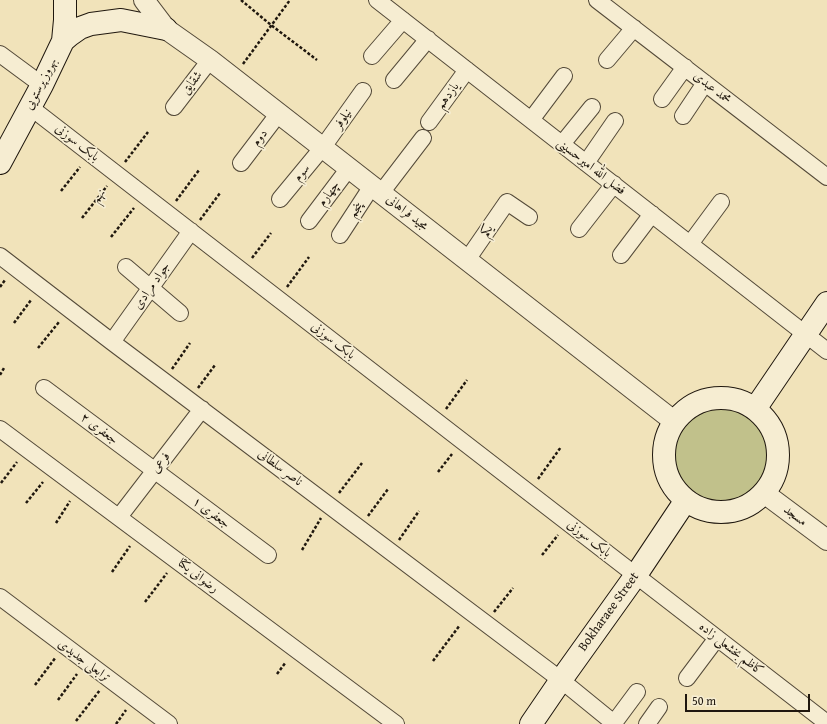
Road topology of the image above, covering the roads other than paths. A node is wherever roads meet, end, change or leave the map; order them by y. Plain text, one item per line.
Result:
1 (65, 0) edge
2 (144, 0) edge
3 (377, 0) edge
4 (597, 0) edge
5 (403, 20) junction
6 (634, 28) junction
7 (166, 29) junction
8 (428, 39) junction
9 (63, 41) junction
10 (0, 54) edge
11 (372, 56) dead end
12 (210, 60) junction
13 (607, 60) dead end
14 (685, 67) junction
15 (467, 70) junction
16 (564, 76) dead end
17 (394, 80) dead end
18 (705, 82) junction
19 (42, 84) junction
20 (363, 91) dead end
21 (662, 99) dead end
22 (30, 107) junction
23 (174, 107) dead end
24 (592, 107) dead end
25 (279, 113) junction
26 (683, 116) dead end
27 (531, 120) junction
28 (429, 122) dead end
29 (615, 122) dead end
30 (423, 138) dead end
31 (562, 144) junction
32 (323, 148) junction
33 (0, 163) edge
34 (241, 163) dead end
35 (586, 163) junction
36 (349, 168) junction
37 (827, 177) edge
38 (614, 184) junction
39 (377, 189) junction
40 (280, 199) dead end
41 (721, 202) dead end
42 (652, 214) junction
43 (529, 217) dead end
44 (309, 221) dead end
45 (579, 229) dead end
46 (191, 231) junction
47 (340, 234) dead end
48 (690, 244) junction
49 (622, 255) dead end
50 (0, 256) edge
51 (467, 260) junction
52 (126, 267) dead end
53 (151, 288) junction
54 (827, 303) edge
55 (180, 313) dead end
56 (805, 334) junction
57 (112, 342) junction
58 (827, 351) edge
59 (44, 388) dead end
60 (196, 404) junction
61 (755, 409) junction
62 (675, 422) junction
63 (0, 429) edge
64 (155, 471) junction
65 (764, 493) junction
66 (686, 500) junction
67 (119, 517) junction
68 (827, 540) edge
69 (268, 555) dead end
70 (636, 575) junction
71 (0, 597) edge
72 (717, 638) junction
73 (687, 678) dead end
74 (561, 680) junction
75 (637, 692) dead end
76 (659, 707) dead end
77 (827, 723) edge
78 (169, 724) edge
79 (396, 724) edge
80 (531, 724) edge
81 (615, 724) edge
82 (647, 724) edge

1 - 9 main road, بهروز پرستویی
2 - 7 street, مجید فراهانی
3 - 5 street, فضل الله امیرحسینی
4 - 6 street, محمد عبدی
5 - 8 street, فضل الله امیرحسینی
5 - 11 street
6 - 13 street
6 - 14 street, محمد عبدی
7 - 9 main road
7 - 12 street, مجید فراهانی
8 - 15 street, فضل الله امیرحسینی
8 - 17 street
9 - 19 main road, بهروز پرستویی
10 - 19 street
12 - 23 street, شقایق
12 - 25 street, مجید فراهانی
14 - 18 street, محمد عبدی
14 - 21 street
15 - 27 street, فضل الله امیرحسینی
15 - 28 street, یازدهم
16 - 27 street
18 - 26 street
18 - 37 street, محمد عبدی
19 - 22 main road, بهروز پرستویی
20 - 32 street, نیلوفر
22 - 33 main road, بهروز پرستویی
22 - 46 street, بابک سوزنی
24 - 31 street
25 - 32 street, مجید فراهانی
25 - 34 street, دوم
27 - 31 street, فضل الله امیرحسینی
29 - 35 street
30 - 39 street, پنجم
31 - 35 street, فضل الله امیرحسینی
32 - 36 street, مجید فراهانی
32 - 40 street, سوم
35 - 38 street, فضل الله امیرحسینی
36 - 39 street, مجید فراهانی
36 - 44 street, چهارم
38 - 42 street, فضل الله امیرحسینی
38 - 45 street
39 - 47 street, پنجم
39 - 51 street, مجید فراهانی
41 - 48 street
42 - 48 street, فضل الله امیرحسینی
42 - 49 street
43 - 51 street, یکم
46 - 53 street, جواد مرادی
46 - 70 street, بابک سوزنی
48 - 56 street, فضل الله امیرحسینی
50 - 57 street, ناصر سلطانی
51 - 62 street, مجید فراهانی
52 - 53 street
53 - 55 street
53 - 57 street, جواد مرادی
54 - 56 main road
56 - 58 street, فضل الله امیرحسینی
56 - 61 main road
57 - 60 street, ناصر سلطانی
59 - 64 street, جعفری ۲
60 - 64 street, فرعی
60 - 74 street, ناصر سلطانی
61 - 62 main road
61 - 65 main road
62 - 66 main road
63 - 67 street, رضوانی یکتا
64 - 67 street, فرعی
64 - 69 street, جعفری ۱
65 - 66 main road
65 - 68 street, مسجد
66 - 70 main road, Bokharaee Street
67 - 79 street, رضوانی یکتا
70 - 72 street, کاظم بخشعلی زاده
70 - 74 main road, Bokharaee Street
71 - 78 street, ترابعلی جدیدی
72 - 73 street
72 - 77 street, کاظم بخشعلی زاده
74 - 80 main road, Bokharaee Street
74 - 81 street, ناصر سلطانی
75 - 81 street
76 - 82 street

